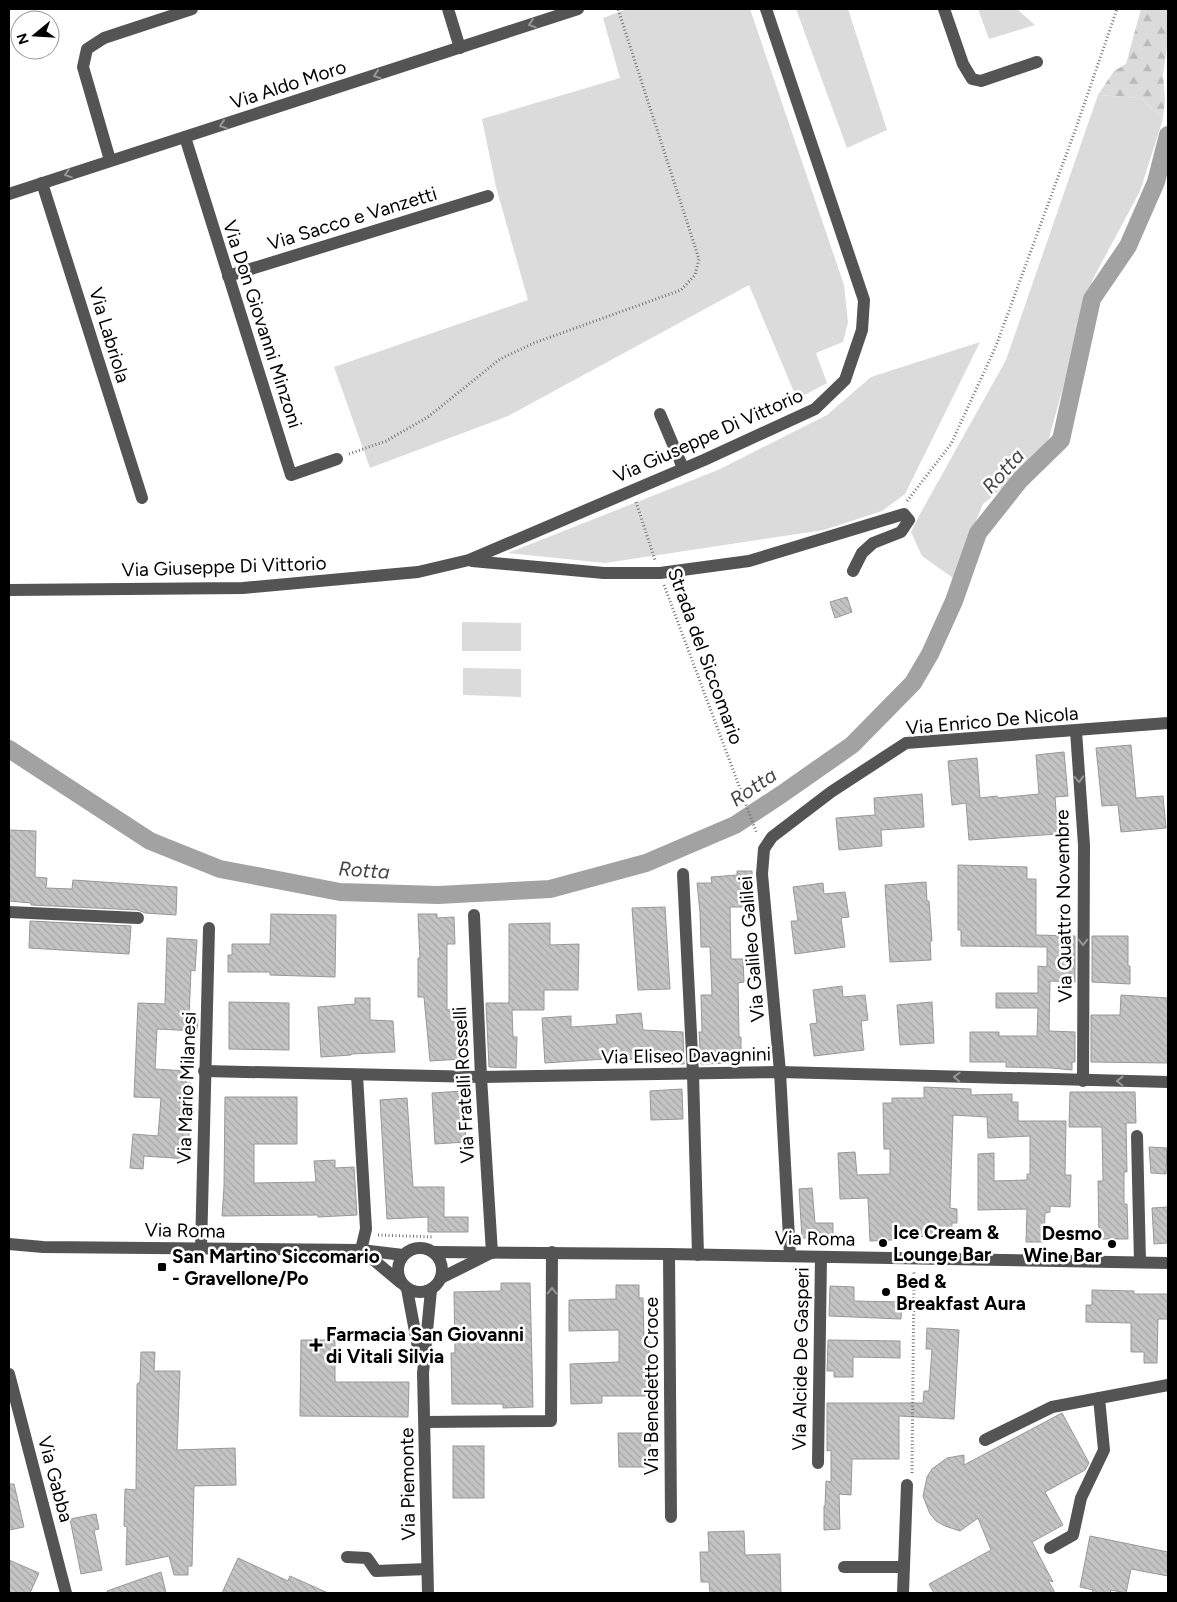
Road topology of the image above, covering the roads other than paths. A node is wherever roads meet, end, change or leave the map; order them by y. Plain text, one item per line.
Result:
1 (192, 9) edge
2 (448, 9) edge
3 (578, 9) edge
4 (766, 9) edge
5 (944, 9) edge
6 (460, 48) junction
7 (1037, 62) dead end
8 (185, 137) junction
9 (110, 160) junction
10 (42, 183) junction
11 (9, 194) edge
12 (488, 196) dead end
13 (228, 276) junction
14 (660, 414) dead end
15 (337, 459) road end
16 (683, 468) junction
17 (142, 498) dead end
18 (469, 560) junction
19 (853, 571) dead end
20 (9, 590) edge
21 (1168, 723) edge
22 (1076, 731) junction
23 (764, 848) joint
24 (683, 874) dead end
25 (9, 912) edge
26 (474, 915) dead end
27 (138, 918) dead end
28 (209, 928) dead end
29 (204, 1071) junction
30 (780, 1072) junction
31 (693, 1074) junction
32 (357, 1075) junction
33 (481, 1077) junction
34 (1083, 1081) junction
35 (1168, 1082) edge
36 (1137, 1136) dead end
37 (9, 1244) edge
38 (201, 1249) junction
39 (361, 1250) junction
40 (434, 1252) junction
41 (552, 1252) junction
42 (492, 1253) junction
43 (669, 1254) junction
44 (403, 1255) junction
45 (698, 1255) junction
46 (790, 1256) junction
47 (821, 1256) junction
48 (1140, 1262) junction
49 (1168, 1263) edge
50 (441, 1278) junction
51 (405, 1286) junction
52 (431, 1290) junction
53 (423, 1373) junction
54 (9, 1374) edge
55 (1168, 1385) edge
56 (1099, 1398) junction
57 (425, 1422) junction
58 (985, 1440) dead end
59 (818, 1463) dead end
60 (908, 1485) road end
61 (671, 1517) dead end
62 (1050, 1548) dead end
63 (347, 1557) dead end
64 (844, 1567) dead end
65 (903, 1567) junction
66 (427, 1569) junction
67 (66, 1593) edge
68 (428, 1593) edge
69 (903, 1593) edge

1 - 9 street
2 - 6 street
3 -> 6 street, Via Aldo Moro
4 - 16 street, Via Giuseppe Di Vittorio
5 - 7 street
6 -> 8 street, Via Aldo Moro
8 - 9 street, Via Aldo Moro
8 - 13 street, Via Don Giovanni Minzoni
9 -> 10 street, Via Aldo Moro
10 - 11 street, Via Aldo Moro
10 - 17 street, Via Labriola
12 - 13 street, Via Sacco e Vanzetti
13 - 15 street, Via Don Giovanni Minzoni
14 - 16 street
16 - 18 street, Via Giuseppe Di Vittorio
18 - 19 street, Via Giuseppe Di Vittorio
18 - 20 street, Via Giuseppe Di Vittorio
21 - 22 street, Via Enrico De Nicola
22 - 23 street, Via Enrico De Nicola
22 -> 34 street, Via Quattro Novembre
23 - 30 street, Via Galileo Galilei
24 - 31 street
25 - 27 street
26 - 33 street, Via Fratelli Rosselli
28 - 29 street, Via Mario Milanesi
29 - 32 street, Via Eliseo Davagnini
29 - 38 street, Via Mario Milanesi
30 - 31 street, Via Eliseo Davagnini
34 -> 30 street, Via Eliseo Davagnini
30 - 46 street, Via Galileo Galilei
31 - 33 street, Via Eliseo Davagnini
31 - 45 street
32 - 33 street, Via Eliseo Davagnini
32 - 39 street
33 - 42 street, Via Fratelli Rosselli
35 -> 34 street, Via Eliseo Davagnini
36 - 48 street
37 - 38 street, Via Roma
38 - 39 street, Via Roma
39 - 44 street, Via Roma
39 - 51 street
40 - 42 street, Via Roma
40 - 44 street
40 - 50 street
41 - 42 street, Via Roma
41 - 43 street, Via Roma
57 -> 41 street
42 - 50 street, Via Roma
43 - 45 street, Via Roma
43 - 61 street, Via Benedetto Croce
44 - 51 street
45 - 46 street, Via Roma
46 - 47 street, Via Roma
47 - 48 street, Via Roma
47 - 59 street, Via Alcide De Gasperi
48 - 49 street, Via Roma
50 - 52 street
51 - 52 street
51 - 53 street, Via Piemonte
52 - 53 street, Via Piemonte
53 - 57 street, Via Piemonte
54 - 67 street, Via Gabba
55 - 56 street
56 - 58 street
56 - 62 street
57 - 66 street, Via Piemonte
60 - 65 street
63 - 66 street
64 - 65 street
65 - 69 street
66 - 68 street, Via Piemonte

